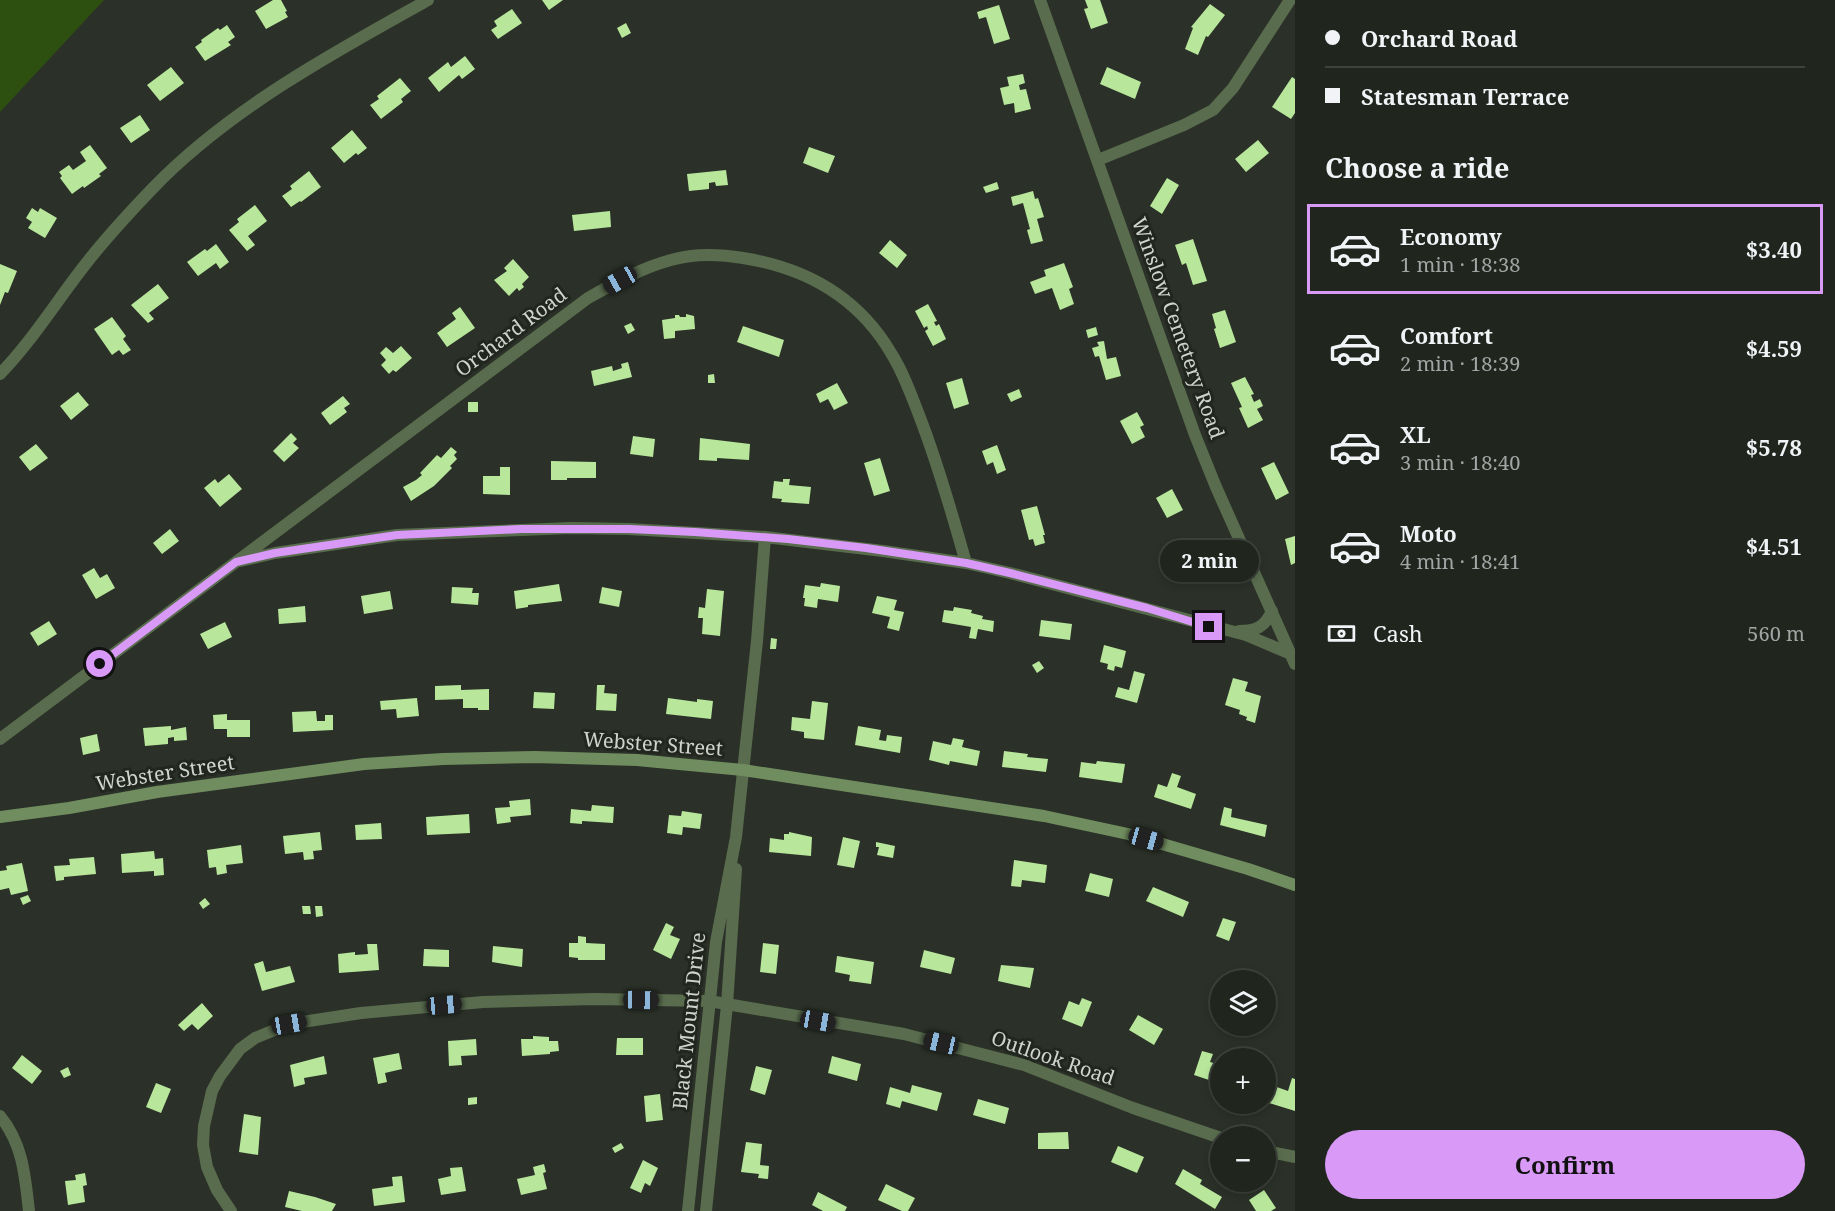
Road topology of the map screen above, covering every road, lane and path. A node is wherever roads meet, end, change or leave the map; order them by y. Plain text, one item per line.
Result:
1 (428, 0) edge
2 (1040, 0) edge
3 (1285, 2) edge
4 (1098, 160) junction
5 (0, 374) edge
6 (765, 537) junction
7 (236, 562) junction
8 (966, 563) junction
9 (1272, 611) junction
10 (1229, 631) junction
11 (1293, 659) edge
12 (0, 738) edge
13 (743, 770) junction
14 (0, 817) edge
15 (736, 837) junction
16 (1295, 885) edge
17 (709, 1001) junction
18 (727, 1005) junction
19 (0, 1116) edge
20 (1210, 1134) edge
21 (1276, 1153) edge
22 (1295, 1157) edge
23 (29, 1211) edge
24 (231, 1211) edge
25 (688, 1211) edge
26 (706, 1211) edge

1 - 5 street
2 - 4 street, Winslow Cemetery Road
3 - 4 street
4 - 9 street, Winslow Cemetery Road
6 - 7 street
6 - 8 street
6 - 13 street, Black Mount Drive
7 - 8 street, Orchard Road
7 - 12 street, Orchard Road
8 - 10 street
9 - 10 street
9 - 11 street, Winslow Cemetery Road
10 - 11 street
13 - 14 street, Webster Street
13 - 15 street, Black Mount Drive
13 - 16 street, Webster Street
15 - 17 street, Black Mount Drive
15 - 18 street, Black Mount Drive
17 - 18 street, Outlook Road
17 - 24 street, Outlook Road
17 - 25 street, Black Mount Drive
18 - 20 street, Outlook Road
18 - 26 street, Black Mount Drive
19 - 23 street
21 - 22 street

